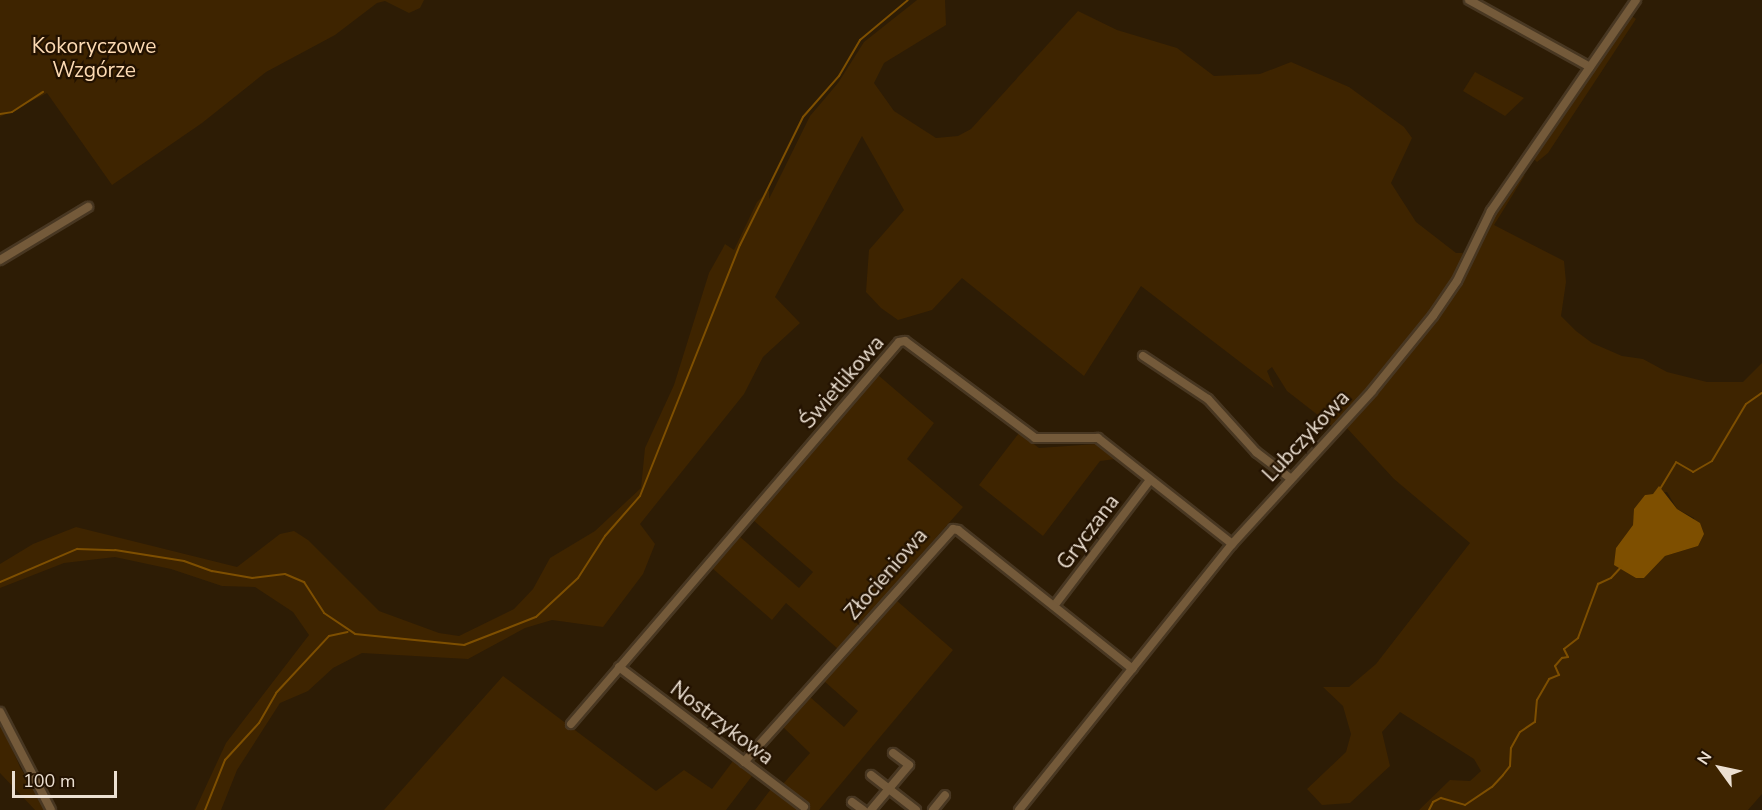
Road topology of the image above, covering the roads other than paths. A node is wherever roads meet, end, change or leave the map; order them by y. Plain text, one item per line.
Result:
1 (1469, 0) edge
2 (1636, 0) edge
3 (1590, 67) junction
4 (88, 207) dead end
5 (0, 260) edge
6 (1143, 356) dead end
7 (1290, 478) junction
8 (1150, 480) junction
9 (1232, 544) junction
10 (1054, 606) junction
11 (619, 668) junction
12 (1132, 669) junction
13 (0, 712) edge
14 (571, 724) dead end
15 (893, 753) dead end
16 (744, 762) junction
17 (871, 775) dead end
18 (889, 789) junction
19 (945, 795) dead end
20 (852, 802) dead end
21 (804, 807) dead end
22 (51, 810) edge
23 (863, 810) edge
24 (871, 810) edge
25 (916, 810) edge
26 (933, 810) edge
27 (1019, 810) edge

1 - 3 street
2 - 3 street, Lubczykowa
3 - 7 street, Lubczykowa
4 - 5 street
6 - 7 street
7 - 9 street, Lubczykowa
8 - 9 street, Świetlikowa
8 - 10 street, Gryczana
8 - 11 street, Świetlikowa
9 - 12 street, Lubczykowa
10 - 12 street, Złocieniowa
10 - 16 street, Złocieniowa
11 - 14 street, Świetlikowa
11 - 16 street, Nostrzykowa
12 - 27 street, Lubczykowa
13 - 22 street
15 - 18 street
16 - 21 street, Nostrzykowa
17 - 18 street
18 - 24 street
18 - 25 street
19 - 26 street
20 - 23 street

